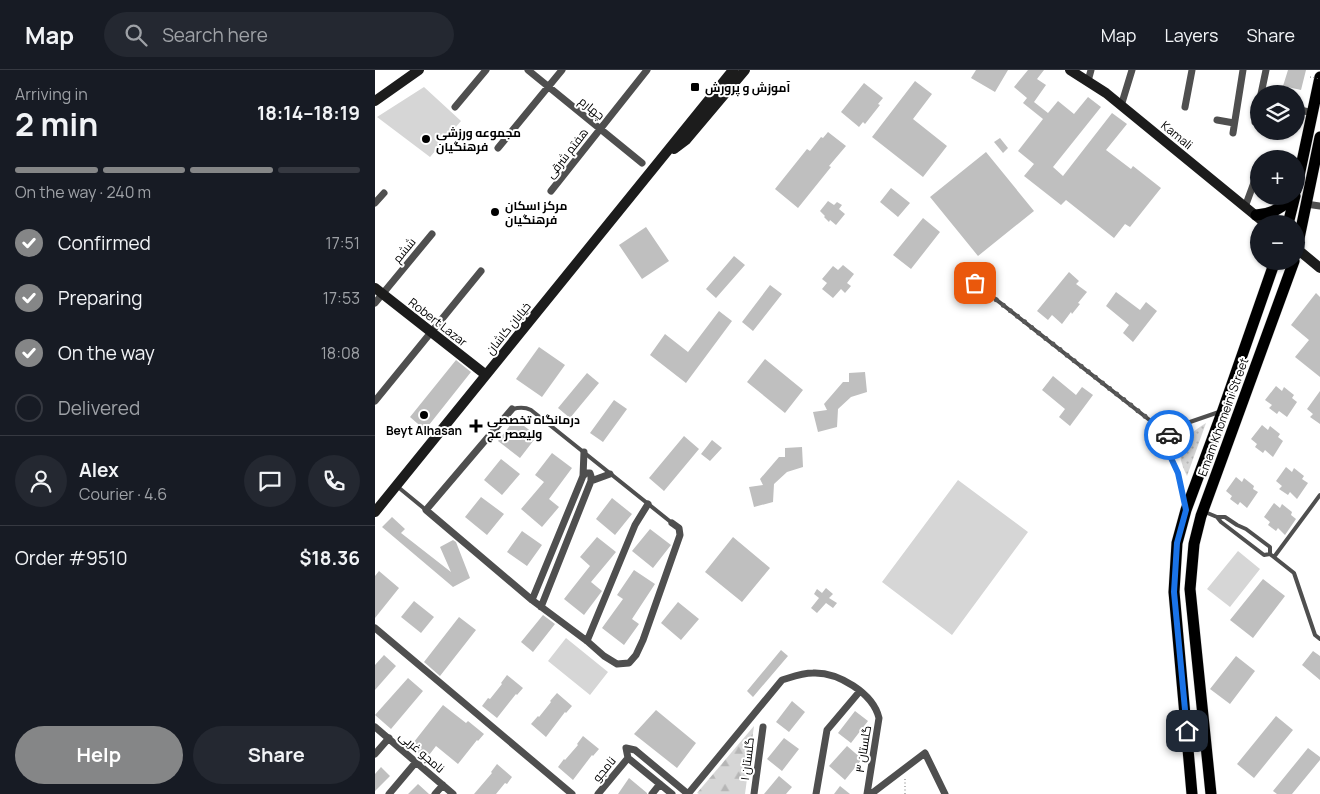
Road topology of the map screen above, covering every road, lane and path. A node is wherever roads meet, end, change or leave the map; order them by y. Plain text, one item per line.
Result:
1 (419, 70) edge
2 (486, 70) edge
3 (528, 70) edge
4 (562, 70) edge
5 (647, 70) edge
6 (733, 70) edge
7 (745, 70) edge
8 (1070, 70) edge
9 (1091, 70) edge
10 (1132, 70) edge
11 (1192, 70) edge
12 (1243, 70) edge
13 (1266, 70) edge
14 (1317, 78) edge
15 (1088, 81) junction
16 (1263, 85) edge
17 (549, 86) junction
18 (375, 101) edge
19 (1121, 106) junction
20 (455, 107) dead end
21 (1185, 108) dead end
22 (1305, 111) edge
23 (1313, 113) junction
24 (1217, 120) dead end
25 (1234, 123) junction
26 (601, 129) junction
27 (1233, 133) dead end
28 (1320, 141) edge
29 (498, 148) dead end
30 (1305, 150) edge
31 (660, 160) junction
32 (642, 163) dead end
33 (551, 191) dead end
34 (384, 193) dead end
35 (1250, 193) edge
36 (375, 203) edge
37 (1306, 204) junction
38 (1284, 205) edge
39 (1320, 206) edge
40 (1245, 207) junction
41 (1255, 215) edge
42 (1264, 215) edge
43 (1304, 215) edge
44 (432, 234) dead end
45 (1305, 256) edge
46 (1320, 268) edge
47 (1272, 270) edge
48 (1290, 270) edge
49 (481, 271) dead end
50 (975, 283) dead end
51 (379, 291) edge
52 (375, 303) edge
53 (431, 332) junction
54 (486, 375) junction
55 (375, 401) edge
56 (512, 409) joint
57 (1223, 410) junction
58 (1175, 440) junction
59 (583, 452) junction
60 (610, 474) junction
61 (583, 476) junction
62 (591, 481) junction
63 (396, 485) junction
64 (1320, 495) edge
65 (648, 504) junction
66 (426, 510) junction
67 (1186, 510) junction
68 (375, 512) edge
69 (1202, 513) junction
70 (1217, 516) junction
71 (672, 523) joint
72 (1237, 525) junction
73 (1233, 531) junction
74 (1270, 554) junction
75 (1274, 557) junction
76 (532, 600) junction
77 (541, 607) junction
78 (375, 628) edge
79 (1320, 639) edge
80 (587, 641) junction
81 (860, 692) junction
82 (375, 727) edge
83 (763, 727) dead end
84 (389, 738) junction
85 (375, 754) edge
86 (628, 758) junction
87 (416, 762) junction
88 (906, 768) junction
89 (1209, 777) junction
90 (1191, 778) junction
91 (660, 784) junction
92 (443, 785) junction
93 (389, 794) edge
94 (435, 794) edge
95 (453, 794) edge
96 (572, 794) edge
97 (598, 794) edge
98 (652, 794) edge
99 (672, 794) edge
100 (688, 794) edge
101 (754, 794) edge
102 (816, 794) edge
103 (867, 794) edge
104 (871, 794) edge
105 (905, 794) edge
106 (945, 794) edge
107 (1192, 794) edge
108 (1211, 794) edge

1 - 18 street
2 - 20 street
3 - 17 street, چهارم
4 - 17 street
5 - 26 street, هفتم شرقی
6 - 31 street, خیابان کاشان
7 - 31 street, خیابان کاشان
8 - 15 street, Kamali
9 - 15 street
10 - 19 street
11 - 21 street
12 - 25 street
13 - 16 street
14 - 23 main road
15 - 19 street, Kamali
17 - 26 street, چهارم
17 - 29 street
19 - 40 street, Kamali
22 - 23 street
23 - 30 main road
24 - 25 street
25 - 27 street
26 - 32 street, چهارم
26 - 33 street, هفتم شرقی
28 - 37 main road
31 - 54 street, خیابان کاشان
34 - 36 street
35 - 40 street
37 - 39 street
37 - 43 main road
38 - 42 main road
40 - 41 street, Kamali
44 - 51 street, ششم
45 - 46 street
47 - 57 main road, Emam Khomeini Street
48 - 69 main road, Emam Khomeini Street
49 - 53 street
50 - 58 lane
51 - 52 street, ششم
51 - 53 street, Robert Lazar
53 - 54 street, Robert Lazar
53 - 55 street
54 - 63 street, خیابان کاشان
56 - 59 lane
56 - 66 street
57 - 58 lane
57 - 67 main road, Emam Khomeini Street
58 - 67 lane
59 - 60 lane
59 - 61 street
60 - 62 street
60 - 65 lane
61 - 62 street
61 - 76 street
62 - 77 street
63 - 66 lane
63 - 68 street, خیابان کاشان
64 - 75 lane
65 - 71 lane
65 - 80 street
66 - 76 street
67 - 69 main road
67 - 90 main road, Emam Khomeini Street
69 - 70 lane
69 - 89 main road, Emam Khomeini Street
70 - 72 lane
70 - 73 lane
71 - 80 street
72 - 73 lane
72 - 74 lane
73 - 74 lane
74 - 75 lane
75 - 79 lane
76 - 77 street
77 - 80 street
78 - 96 street
81 - 100 street
81 - 102 street
81 - 103 street, گلستان ۳
82 - 84 street, نامجو غربی
83 - 101 street, گلستان ۱
84 - 85 street
84 - 87 street, نامجو غربی
86 - 91 street
86 - 97 street, نامجو
86 - 100 street
87 - 92 street, نامجو غربی
87 - 93 street
88 - 104 street
88 - 105 path
88 - 106 street
89 - 90 main road
89 - 108 main road, Emam Khomeini Street
90 - 107 main road, Emam Khomeini Street
91 - 98 street
91 - 99 street
92 - 94 street
92 - 95 street, نامجو غربی

